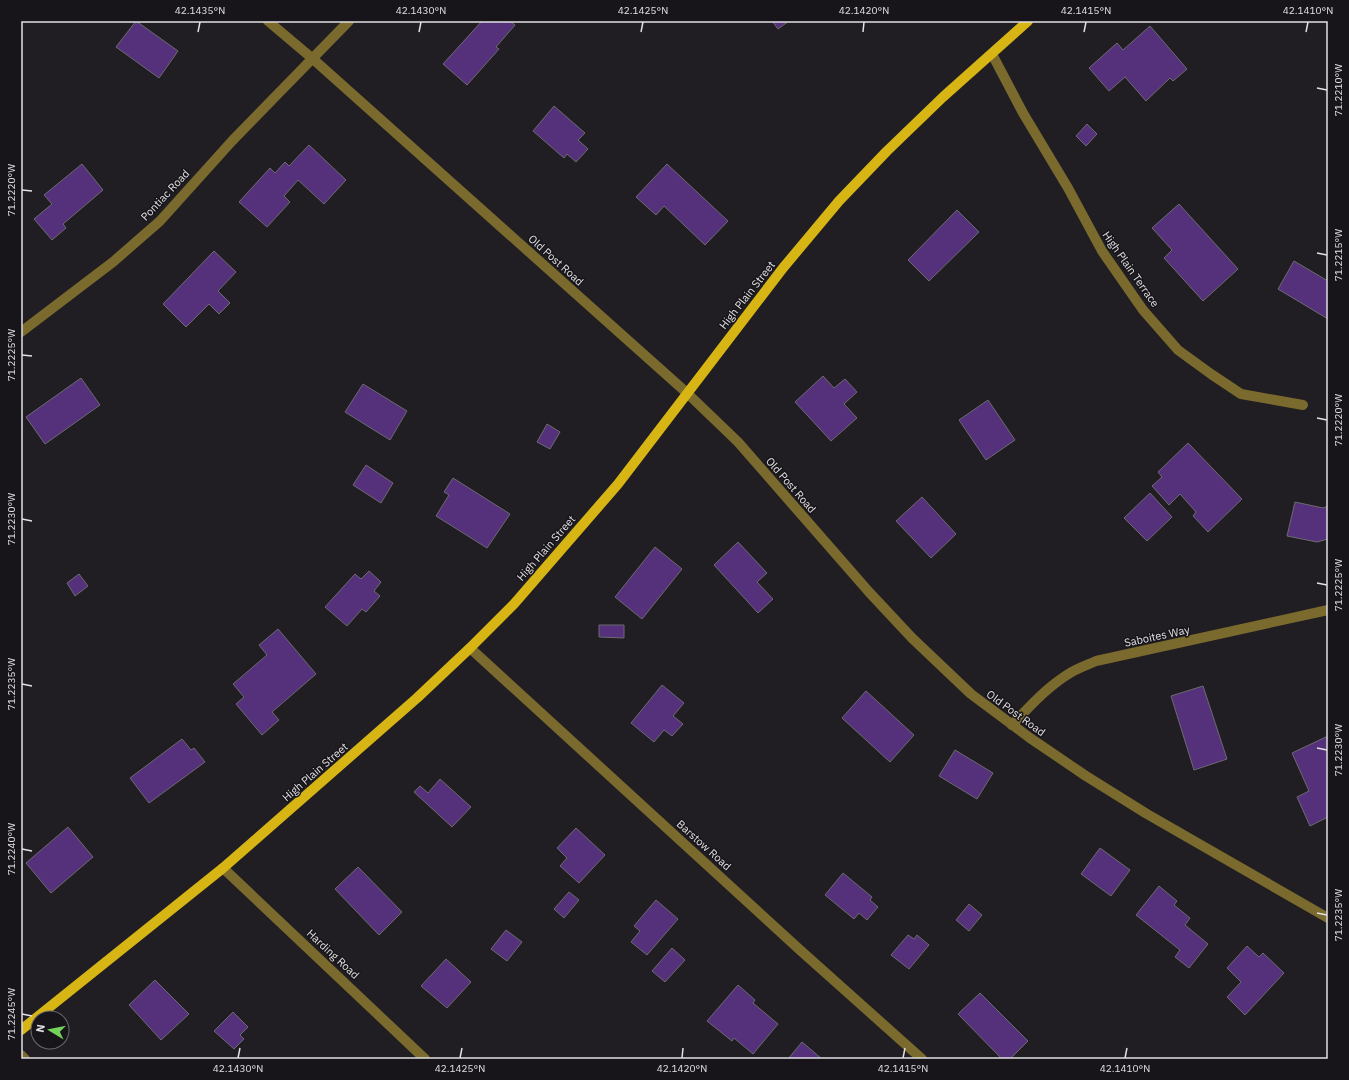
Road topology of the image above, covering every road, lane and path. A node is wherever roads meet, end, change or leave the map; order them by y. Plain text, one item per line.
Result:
1 (268, 21) edge
2 (349, 21) edge
3 (1028, 21) edge
4 (992, 54) junction
5 (313, 59) junction
6 (21, 332) edge
7 (687, 393) junction
8 (1304, 405) dead end
9 (1328, 610) edge
10 (470, 648) junction
11 (1012, 725) junction
12 (223, 868) junction
13 (1328, 918) edge
14 (21, 1030) edge
15 (21, 1055) edge
16 (25, 1059) edge
17 (425, 1059) edge
18 (922, 1059) edge

1 - 5 street, Old Post Road
2 - 5 street, Pontiac Road
3 - 4 main road, High Plain Street
4 - 7 main road, High Plain Street
4 - 8 street, High Plain Terrace
5 - 6 street, Pontiac Road
5 - 7 street, Old Post Road
7 - 10 main road, High Plain Street
7 - 11 street, Old Post Road
9 - 11 street, Saboites Way
10 - 12 main road, High Plain Street
10 - 18 street, Barstow Road
11 - 13 street, Old Post Road
12 - 14 main road, High Plain Street
12 - 17 street, Harding Road
15 - 16 street

